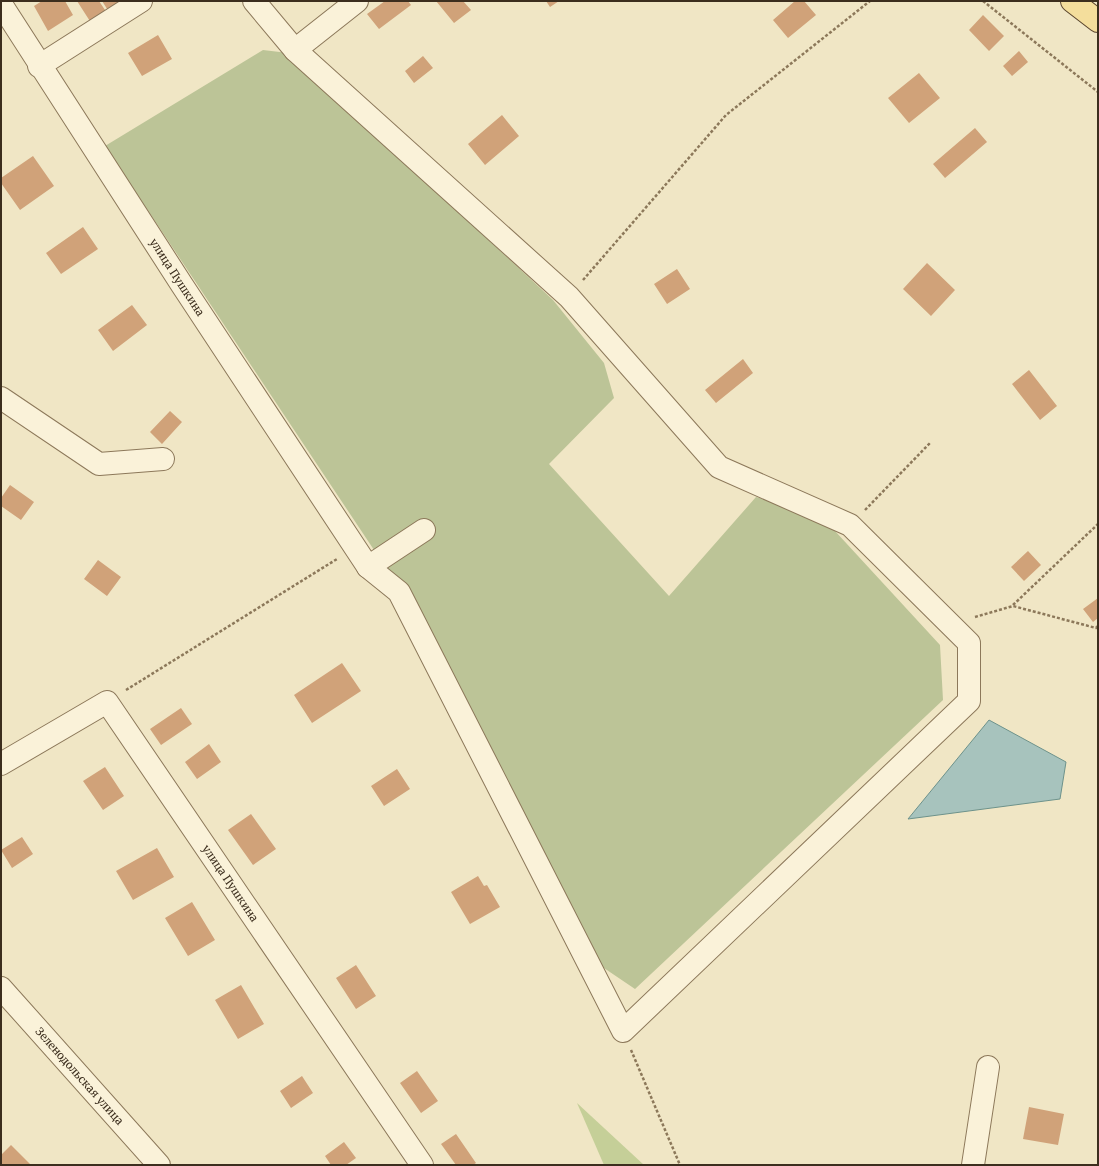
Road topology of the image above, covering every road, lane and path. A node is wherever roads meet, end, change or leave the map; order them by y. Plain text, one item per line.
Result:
1 (141, 1) edge
2 (254, 1) edge
3 (357, 1) edge
4 (870, 1) edge
5 (983, 1) edge
6 (1072, 1) edge
7 (1, 4) edge
8 (1098, 21) edge
9 (294, 50) junction
10 (40, 66) junction
11 (1098, 92) edge
12 (569, 297) junction
13 (1, 398) edge
14 (930, 443) dead end
15 (163, 459) dead end
16 (850, 524) junction
17 (1098, 524) edge
18 (424, 530) dead end
19 (355, 548) junction
20 (368, 567) junction
21 (1013, 606) junction
22 (949, 625) junction
23 (1098, 626) edge
24 (107, 702) junction
25 (1, 764) edge
26 (1, 988) edge
27 (623, 1031) junction
28 (988, 1067) dead end
29 (159, 1165) edge
30 (422, 1165) edge
31 (680, 1165) edge
32 (973, 1165) edge

1 - 10 street
2 - 9 street
3 - 9 street
4 - 12 path
5 - 11 path
6 - 8 main road
7 - 10 street, улица Пушкина
9 - 12 street
10 - 19 street, улица Пушкина
12 - 16 street
13 - 15 street
14 - 16 path
16 - 22 street
17 - 21 path
18 - 20 street
19 - 20 street, улица Пушкина
19 - 24 path
20 - 27 street, улица Пушкина
21 - 22 path
21 - 23 path
22 - 27 street
24 - 25 street
24 - 30 street, улица Пушкина
26 - 29 street, Зеленодольская улица
27 - 31 path
28 - 32 street

